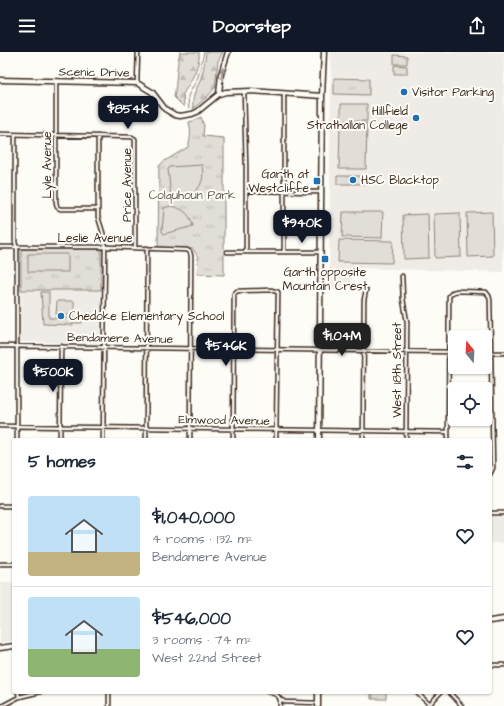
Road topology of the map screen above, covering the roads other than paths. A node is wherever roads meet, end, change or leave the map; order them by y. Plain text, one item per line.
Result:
1 (138, 52) edge
2 (228, 52) edge
3 (324, 52) edge
4 (0, 80) edge
5 (56, 81) junction
6 (138, 83) junction
7 (244, 91) junction
8 (219, 94) junction
9 (284, 94) junction
10 (322, 96) junction
11 (0, 134) edge
12 (15, 135) junction
13 (56, 135) junction
14 (98, 136) junction
15 (246, 191) junction
16 (284, 192) junction
17 (321, 192) junction
18 (97, 209) junction
19 (0, 247) edge
20 (17, 247) junction
21 (105, 247) junction
22 (136, 247) junction
23 (147, 248) junction
24 (227, 252) dead end
25 (246, 252) junction
26 (284, 252) junction
27 (321, 252) junction
28 (402, 276) dead end
29 (366, 290) dead end
30 (448, 330) edge
31 (490, 330) edge
32 (0, 346) edge
33 (17, 346) junction
34 (61, 346) junction
35 (104, 347) junction
36 (147, 348) junction
37 (190, 348) junction
38 (234, 349) junction
39 (277, 349) junction
40 (320, 350) junction
41 (363, 351) junction
42 (407, 351) junction
43 (448, 352) edge
44 (492, 353) edge
45 (504, 353) edge
46 (448, 374) edge
47 (491, 374) edge
48 (0, 426) edge
49 (17, 426) junction
50 (60, 426) junction
51 (103, 427) junction
52 (146, 428) junction
53 (190, 428) junction
54 (233, 429) junction
55 (277, 429) junction
56 (319, 430) junction
57 (363, 431) junction
58 (406, 431) junction
59 (448, 432) junction
60 (17, 438) edge
61 (60, 438) edge
62 (103, 438) edge
63 (146, 438) edge
64 (190, 438) edge
65 (233, 438) edge
66 (276, 438) edge
67 (319, 438) edge
68 (363, 438) edge
69 (406, 438) edge
70 (448, 438) edge
71 (492, 438) edge
72 (0, 506) edge
73 (12, 506) edge
74 (492, 513) edge
75 (504, 513) edge
76 (0, 564) edge
77 (12, 564) edge
78 (504, 619) edge
79 (492, 621) edge
80 (12, 646) edge
81 (0, 648) edge
82 (492, 665) edge
83 (504, 665) edge
84 (18, 694) edge
85 (32, 694) edge
86 (109, 694) edge
87 (274, 694) edge
88 (318, 694) edge
89 (418, 694) edge
90 (439, 694) edge
91 (451, 694) edge
92 (19, 697) junction
93 (280, 699) junction
94 (318, 705) edge
95 (429, 705) edge
96 (2, 706) edge
97 (109, 706) edge
98 (280, 706) edge
99 (462, 706) edge

1 - 6 street
8 -> 2 main road
3 - 10 main road
4 - 5 main road, Scenic Drive
5 - 6 main road, Scenic Drive
5 - 13 street, Lyle Avenue
6 - 8 main road, Scenic Drive
7 - 8 main road
7 - 9 main road
7 - 15 street
9 - 10 main road
9 - 16 street
10 - 17 main road
11 - 12 street, Price Avenue
12 - 13 street, Price Avenue
12 - 20 street
13 - 14 street, Price Avenue
13 - 18 street, Lyle Avenue
14 - 18 street
14 - 22 street, Price Avenue
15 - 16 street
15 - 25 street
16 - 17 street
16 - 26 street
17 - 27 main road
18 - 21 street
19 - 20 street, Leslie Avenue
20 - 21 street, Leslie Avenue
20 - 33 street
21 - 22 street, Leslie Avenue
21 - 35 street
22 - 23 street, Leslie Avenue
23 - 36 street
23 - 37 street, Leslie Avenue
24 - 25 street
25 - 26 street
26 - 27 street
27 - 40 main road
28 - 42 street, West 18th Street
29 - 41 street
30 - 31 street
32 - 33 street, Bendamere Avenue
33 - 34 street, Bendamere Avenue
33 - 49 street
34 - 35 street, Bendamere Avenue
34 - 50 street
35 - 36 street, Bendamere Avenue
35 - 51 street
36 - 37 street, Bendamere Avenue
36 - 52 street
37 - 38 street, Bendamere Avenue
37 - 53 street
38 - 39 street, Bendamere Avenue
38 - 39 street
38 - 54 street
39 - 40 street, Bendamere Avenue
39 - 55 street
40 - 41 street, Bendamere Avenue
40 - 56 main road
41 - 42 street, Bendamere Avenue
41 - 57 street
42 - 43 street, Bendamere Avenue
42 - 58 street, West 18th Street
44 - 45 street
46 - 59 street
47 - 71 street
48 - 49 street, Elmwood Avenue
49 - 50 street, Elmwood Avenue
49 - 60 street
50 - 51 street, Elmwood Avenue
50 - 61 street
51 - 52 street, Elmwood Avenue
51 - 62 street
52 - 53 street, Elmwood Avenue
52 - 63 street
53 - 54 street, Elmwood Avenue
53 - 64 street
54 - 55 street, Elmwood Avenue
54 - 65 street
55 - 56 street, Elmwood Avenue
55 - 66 street
56 - 57 street, Elmwood Avenue
56 - 67 main road
57 - 58 street, Elmwood Avenue
57 - 68 street
58 - 59 street, Elmwood Avenue
58 - 69 street, West 18th Street
59 - 70 street
72 - 73 street
74 - 75 street
76 - 77 street
78 - 79 main road
80 - 81 main road
82 - 83 street
84 - 92 street
85 - 92 street
86 - 97 street
87 - 93 street
88 - 94 main road
89 - 95 street
90 - 95 street
91 - 99 street
92 - 96 street
93 - 94 street
93 - 98 street

